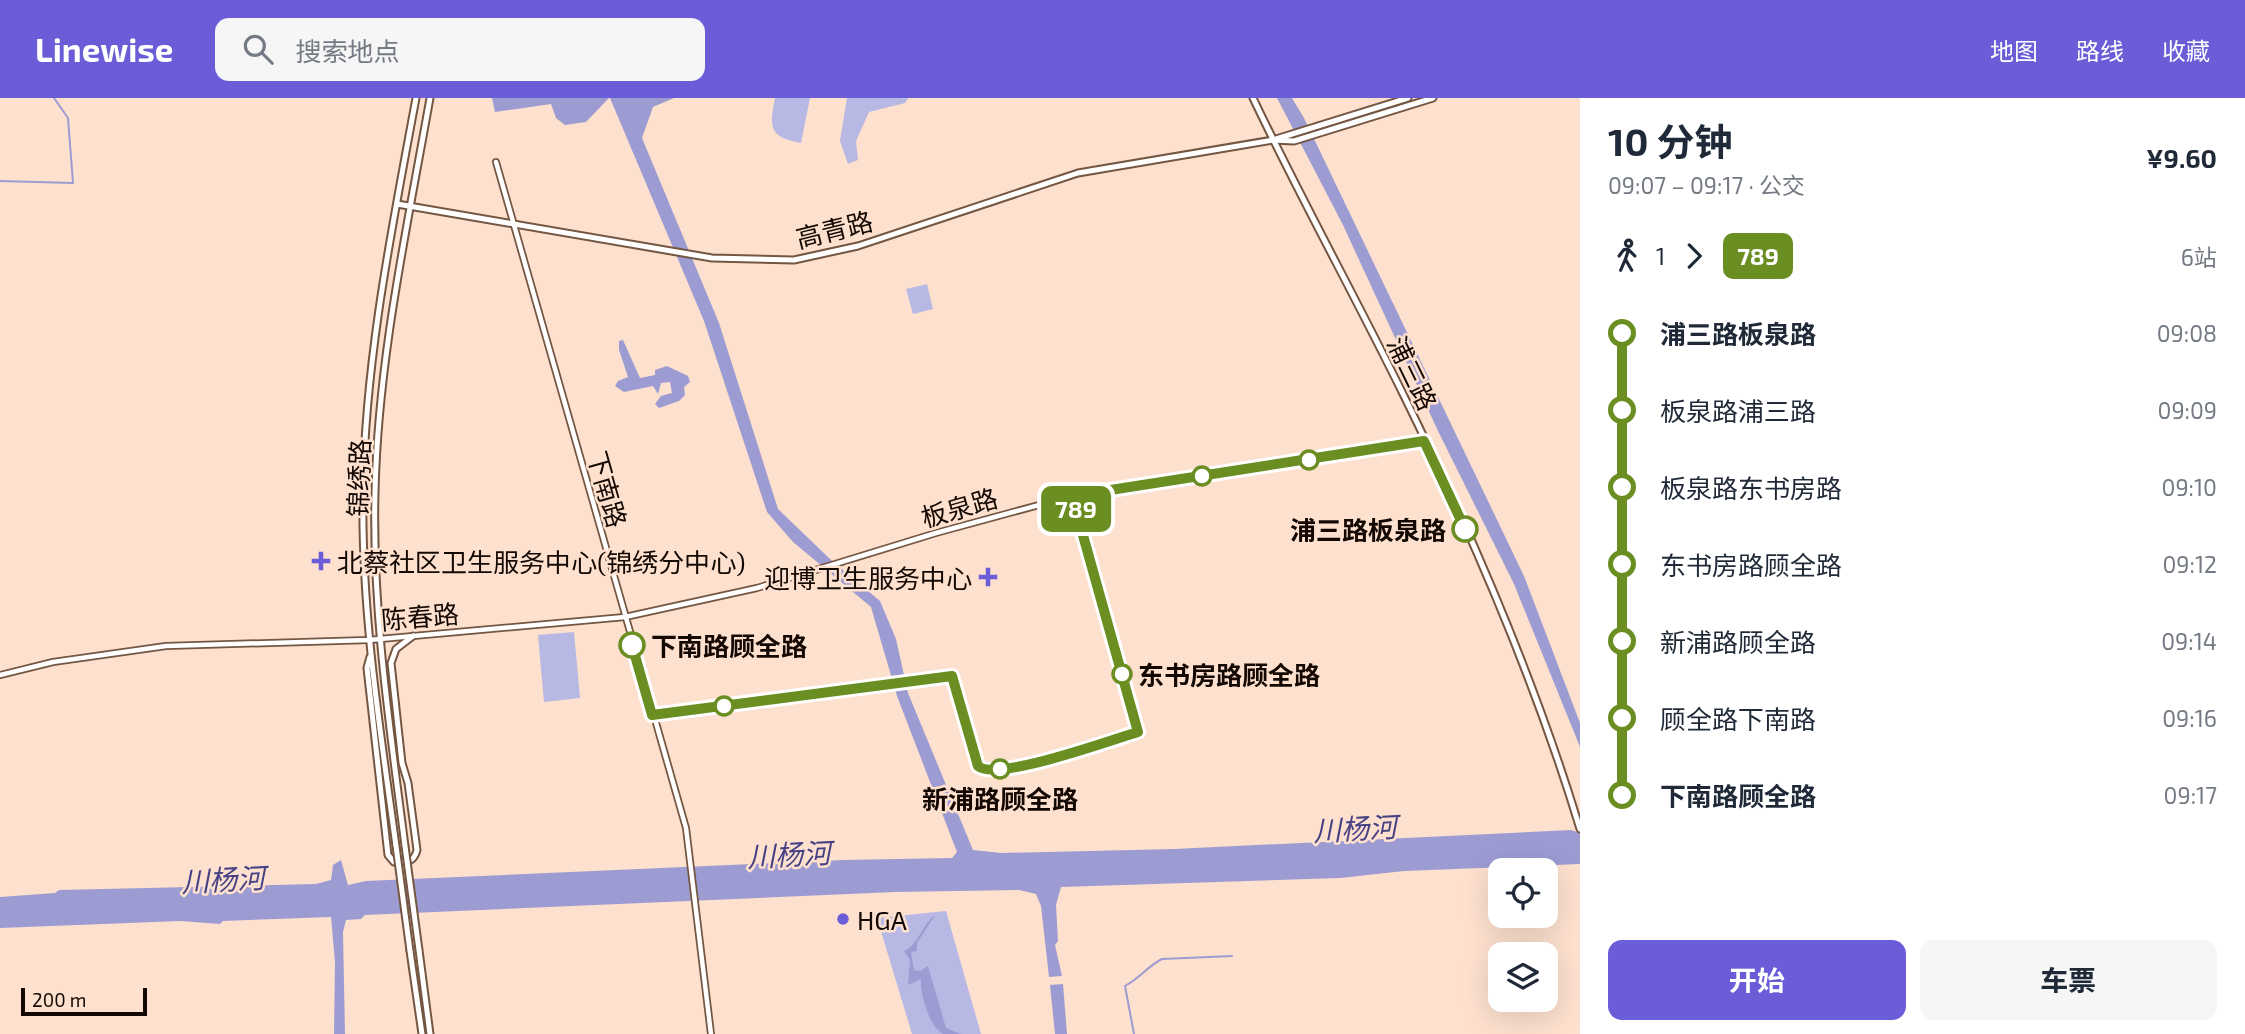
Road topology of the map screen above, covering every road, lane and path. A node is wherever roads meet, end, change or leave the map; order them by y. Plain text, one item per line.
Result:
1 (416, 98) edge
2 (430, 98) edge
3 (1253, 98) edge
4 (1408, 98) edge
5 (1433, 98) edge
6 (1273, 140) junction
7 (496, 162) dead end
8 (397, 204) junction
9 (411, 207) junction
10 (515, 225) junction
11 (1424, 441) junction
12 (838, 564) joint
13 (625, 617) junction
14 (414, 636) junction
15 (380, 639) junction
16 (369, 640) junction
17 (371, 654) junction
18 (0, 675) edge
19 (1580, 829) edge
20 (422, 1034) edge
21 (430, 1034) edge
22 (711, 1034) edge

1 - 8 main road, 锦绣路
2 - 9 main road, 锦绣路
3 - 6 main road, 浦三路
4 - 6 main road, 高青路
5 - 6 main road, 高青路
6 - 10 main road, 高青路
6 - 11 main road, 浦三路
7 - 10 street, 下南路
8 - 9 main road, 高青路
8 - 16 main road, 锦绣路
9 - 10 main road, 高青路
9 - 15 main road, 锦绣路
10 - 13 street, 下南路
11 - 12 street, 板泉路
11 - 19 main road, 浦三路
12 - 13 street, 陈春路
13 - 14 street, 陈春路
13 - 22 street, 下南路
14 - 15 street, 陈春路
14 - 17 main road, 锦绣路
15 - 16 street, 陈春路
15 - 21 main road, 锦绣路, bridge
16 - 17 main road, 锦绣路
16 - 18 street, 陈春路
17 - 20 main road, 锦绣路, bridge

